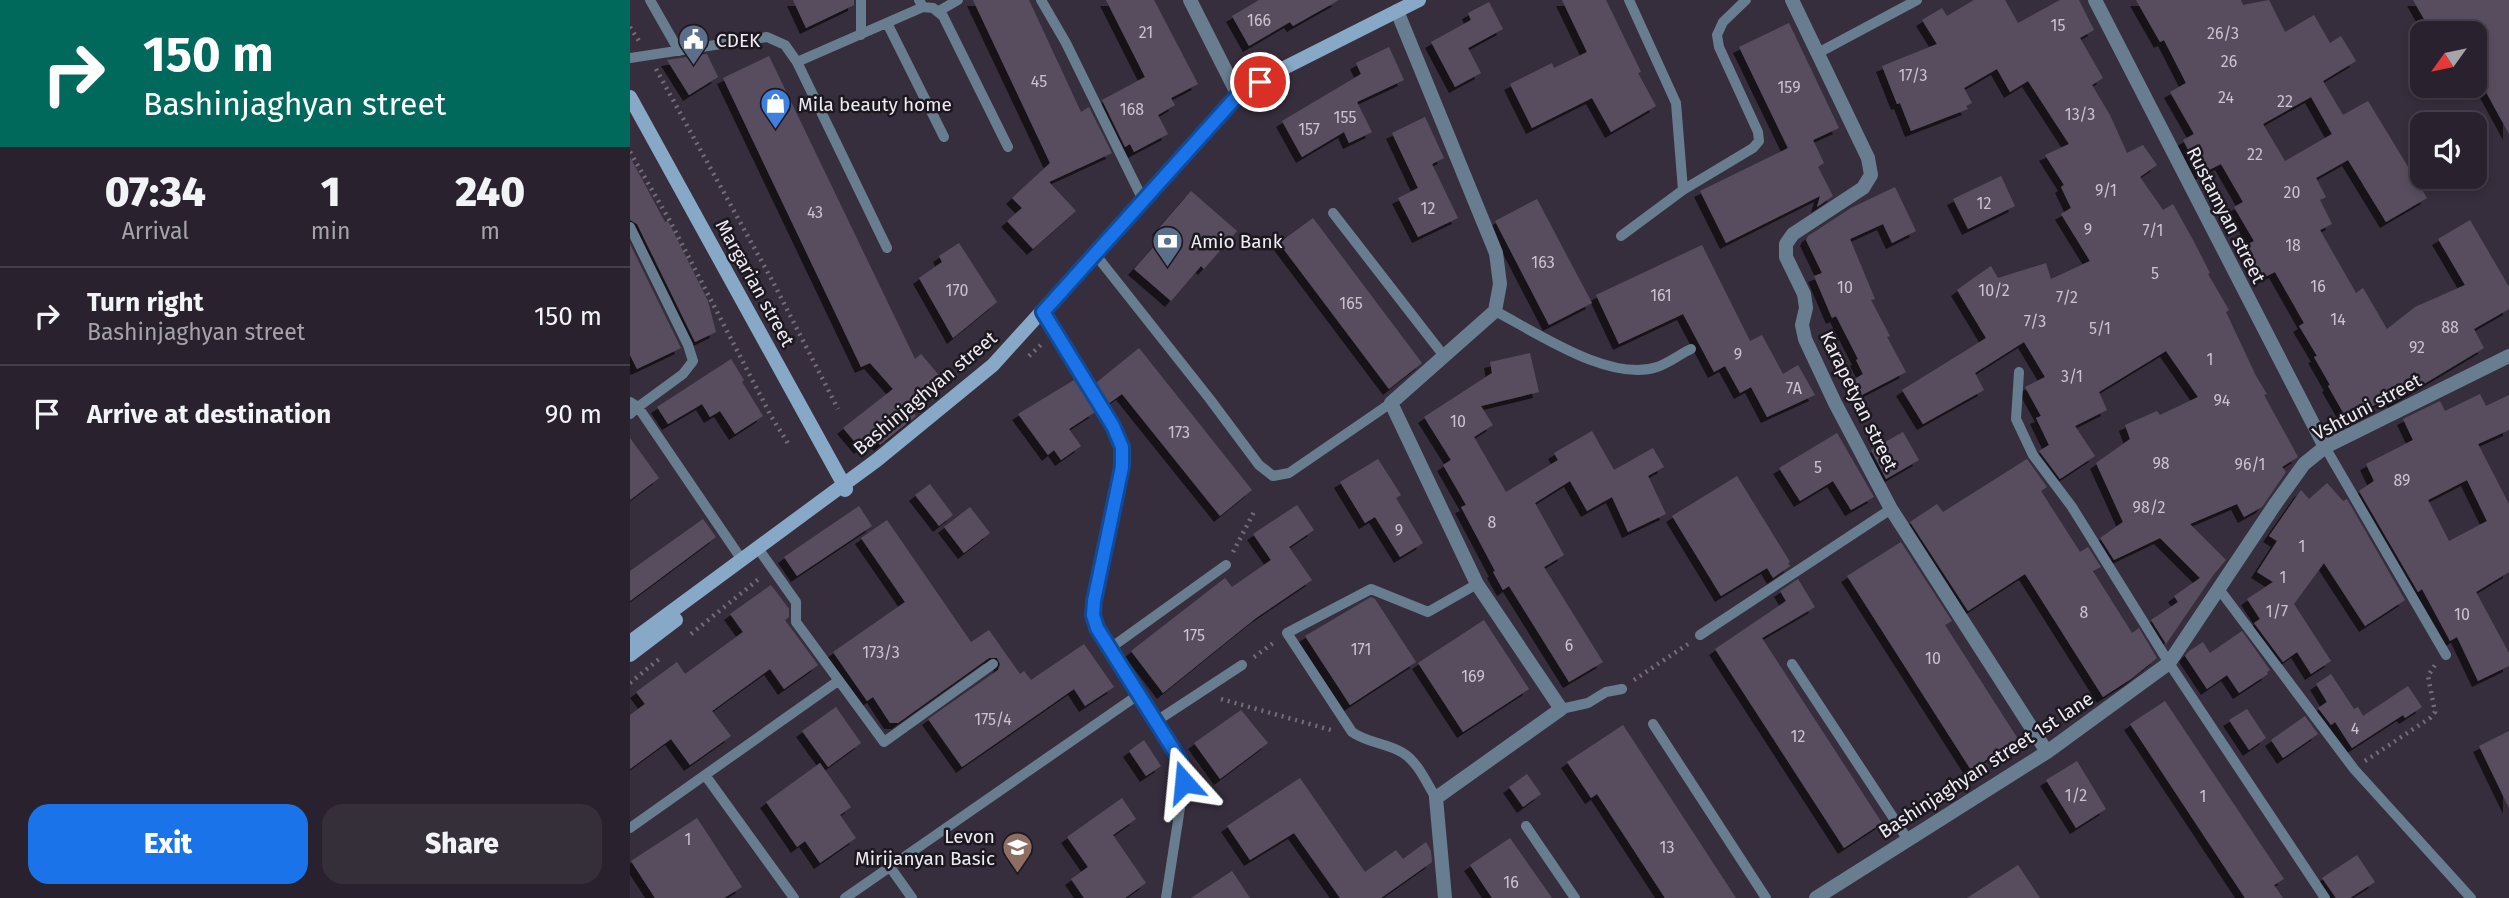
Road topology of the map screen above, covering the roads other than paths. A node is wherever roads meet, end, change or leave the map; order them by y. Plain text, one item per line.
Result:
1 (650, 0) edge
2 (861, 0) edge
3 (958, 0) edge
4 (1041, 0) edge
5 (1190, 0) edge
6 (1419, 0) edge
7 (1629, 0) edge
8 (1746, 0) edge
9 (1792, 0) edge
10 (1917, 0) edge
11 (2095, 0) edge
12 (921, 4) edge
13 (939, 11) junction
14 (1397, 11) junction
15 (887, 23) junction
16 (861, 35) junction
17 (679, 51) junction
18 (1818, 53) junction
19 (630, 58) edge
20 (797, 62) junction
21 (1238, 95) junction
22 (630, 97) edge
23 (630, 108) edge
24 (944, 137) dead end
25 (1008, 147) dead end
26 (1683, 190) junction
27 (1143, 200) junction
28 (1333, 213) dead end
29 (630, 227) edge
30 (1621, 236) dead end
31 (887, 248) dead end
32 (1095, 254) junction
33 (1495, 311) junction
34 (1043, 312) junction
35 (1691, 349) dead end
36 (1444, 356) junction
37 (2509, 356) edge
38 (2019, 372) dead end
39 (1391, 403) junction
40 (633, 408) edge
41 (2325, 447) junction
42 (843, 488) junction
43 (1889, 506) junction
44 (762, 554) junction
45 (742, 560) junction
46 (1226, 565) road end
47 (1477, 584) junction
48 (2218, 589) junction
49 (1700, 635) road end
50 (630, 642) edge
51 (1109, 649) junction
52 (630, 655) edge
53 (2445, 655) road end
54 (2169, 663) junction
55 (993, 664) dead end
56 (1792, 664) dead end
57 (1242, 665) road end
58 (838, 681) junction
59 (1622, 689) road end
60 (1138, 695) junction
61 (1562, 709) junction
62 (1155, 722) junction
63 (1653, 724) dead end
64 (2047, 752) junction
65 (705, 775) junction
66 (1436, 798) junction
67 (1526, 826) dead end
68 (630, 828) edge
69 (1908, 840) junction
70 (890, 867) junction
71 (794, 898) edge
72 (845, 898) edge
73 (912, 898) edge
74 (1166, 898) edge
75 (1445, 898) edge
76 (1574, 898) edge
77 (1766, 898) edge
78 (1816, 898) edge
79 (2325, 898) edge
80 (2470, 898) edge

1 - 17 lane
2 - 16 lane
3 - 13 lane
4 - 27 lane
5 - 21 street
6 - 14 main road, Bashinjaghyan street
7 - 26 lane
8 - 26 lane
9 - 18 street, Karapetyan street
10 - 18 lane
11 - 41 street, Rustamyan street
12 - 13 lane
12 - 15 lane
13 - 25 lane
14 - 21 main road, Bashinjaghyan street
14 - 33 street
15 - 16 lane
15 - 24 lane
16 - 20 lane
17 - 19 lane
17 - 20 lane
18 - 43 street, Karapetyan street
20 - 31 lane
21 - 27 main road, Bashinjaghyan street
22 - 42 main road, Margarian street
23 - 42 main road, Margarian street
26 - 30 lane
27 - 32 main road, Bashinjaghyan street
28 - 36 lane
29 - 40 lane
32 - 34 main road, Bashinjaghyan street
32 - 39 lane
33 - 35 lane
33 - 36 street
34 - 42 main road, Bashinjaghyan street
34 - 51 lane
36 - 39 street
37 - 41 street, Vshtuni street
38 - 54 lane
39 - 47 street
40 - 45 lane
41 - 48 street, Vshtuni street
41 - 53 lane
42 - 44 main road, Bashinjaghyan street
42 - 45 main road, Bashinjaghyan street
43 - 49 lane
43 - 64 street
44 - 52 main road, Bashinjaghyan street
44 - 58 lane
45 - 50 main road, Bashinjaghyan street
46 - 51 lane
47 - 61 street
47 - 66 lane
48 - 54 street, Bashinjaghyan street 1st lane
48 - 80 lane
51 - 60 lane
54 - 64 street, Bashinjaghyan street 1st lane
54 - 79 lane
55 - 58 lane
56 - 69 lane
57 - 62 lane
58 - 65 lane
59 - 61 lane
60 - 62 lane
60 - 70 lane
61 - 66 street
62 - 74 lane
63 - 77 lane
64 - 69 street, Bashinjaghyan street 1st lane
65 - 68 lane
65 - 71 lane
66 - 75 street
67 - 76 lane
69 - 78 street, Bashinjaghyan street 1st lane
70 - 72 lane
70 - 73 lane

